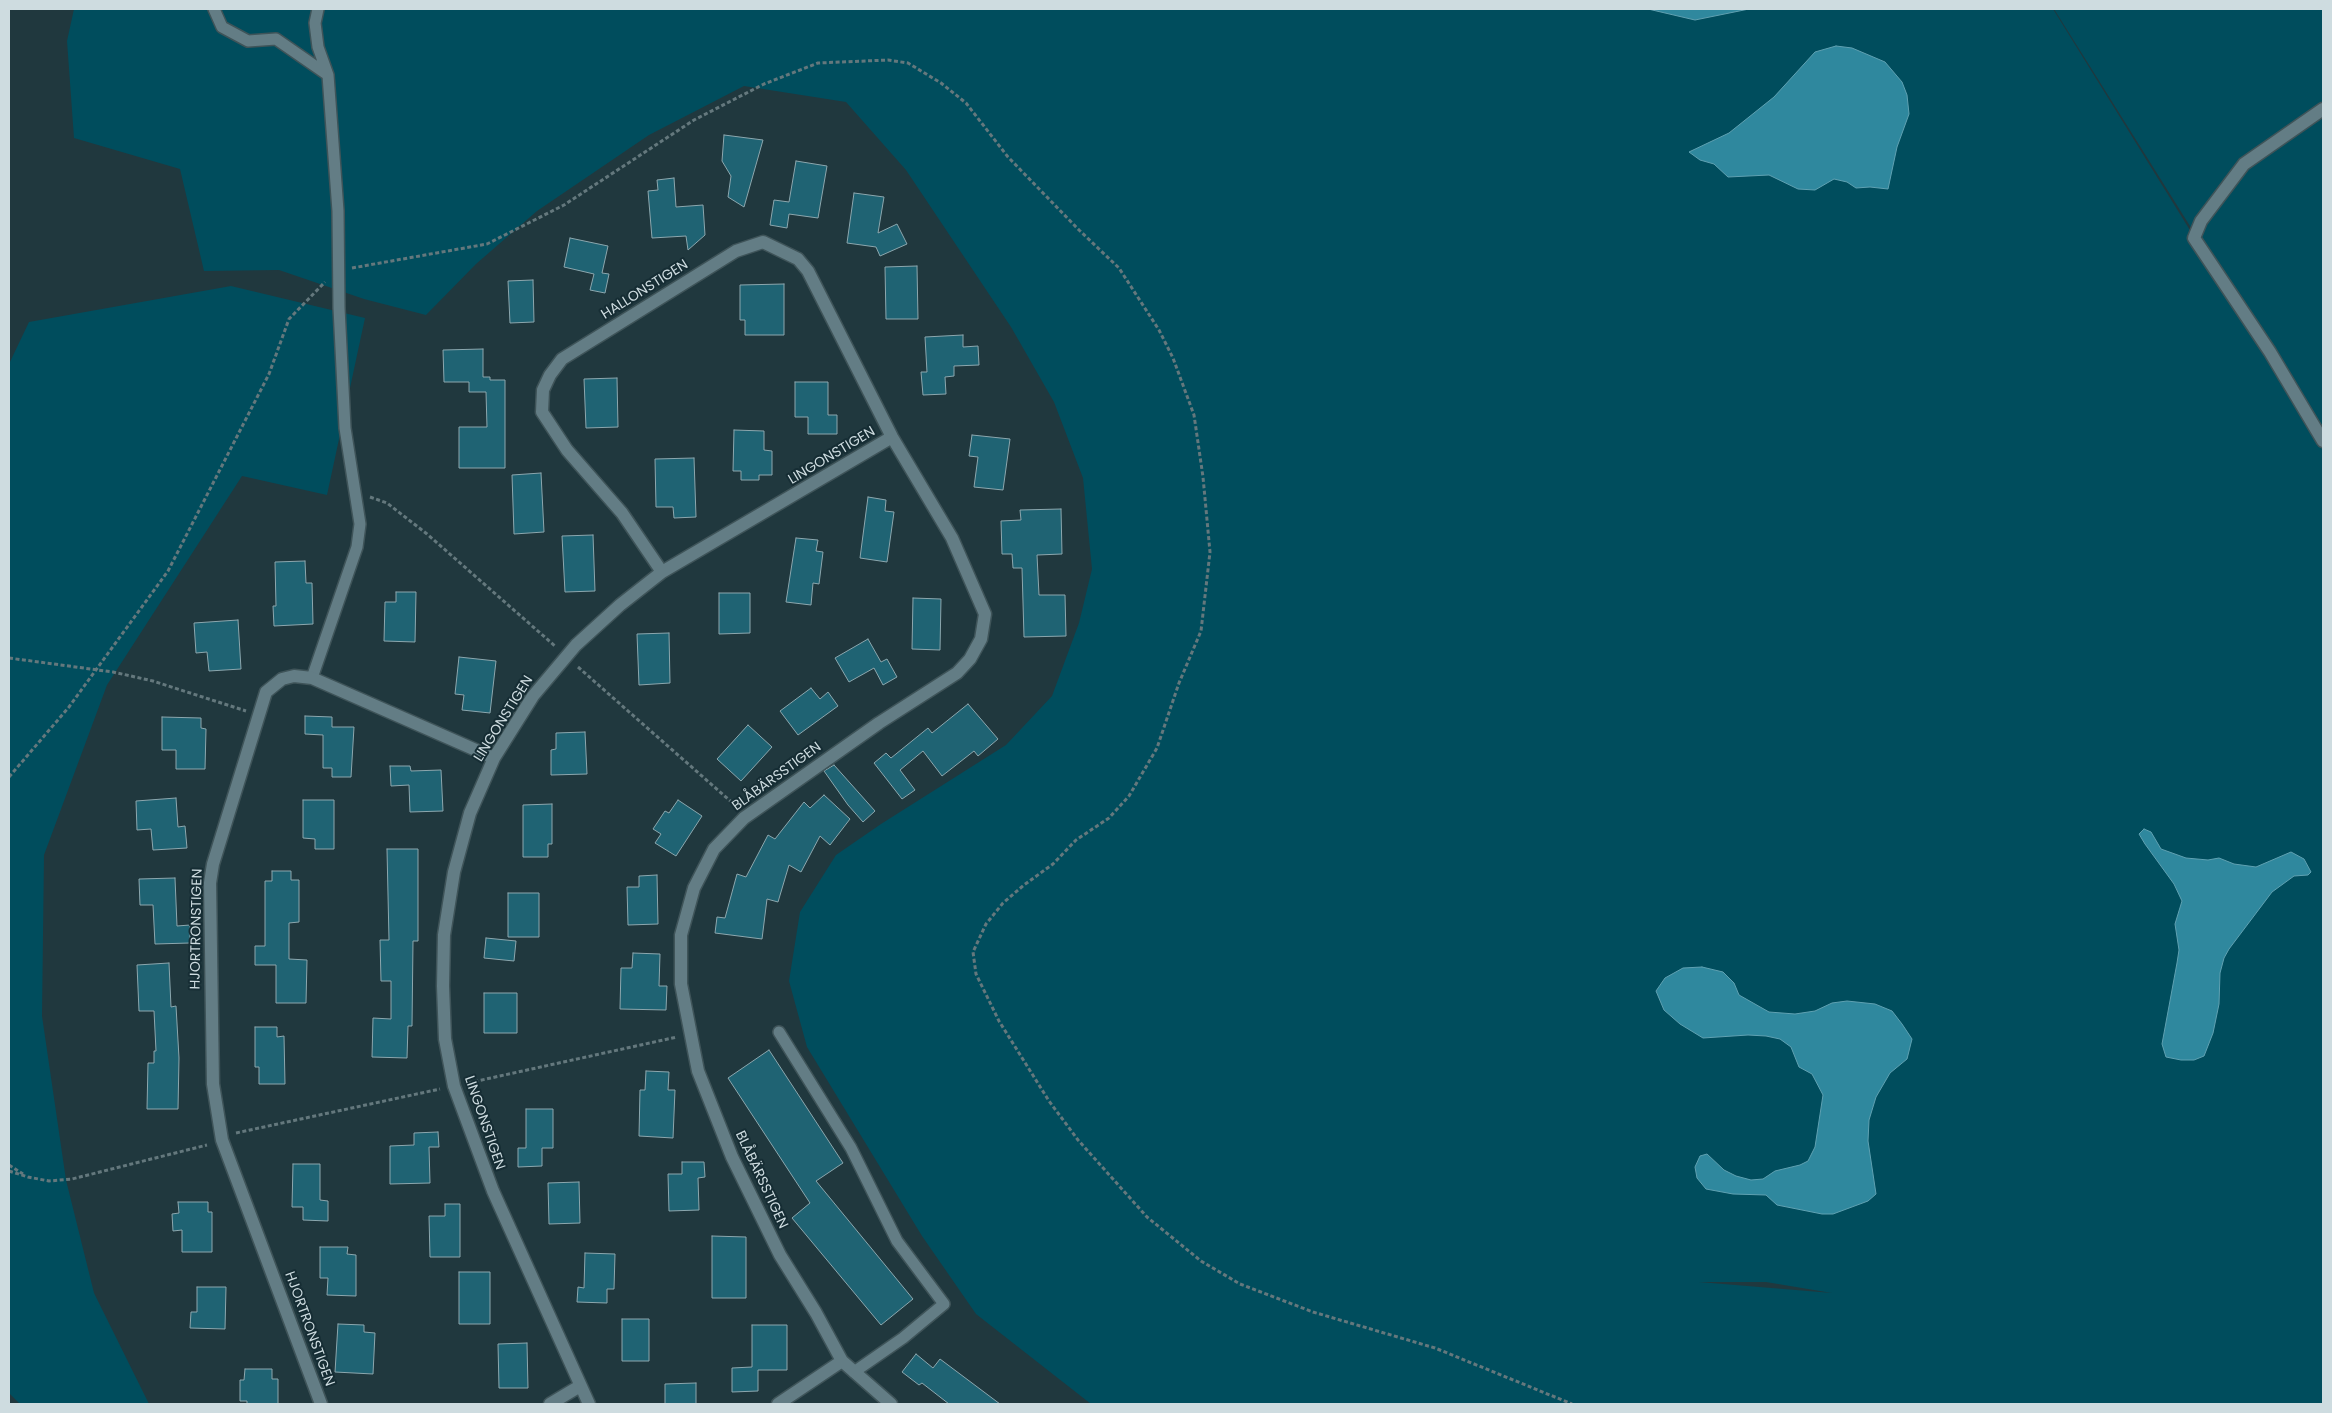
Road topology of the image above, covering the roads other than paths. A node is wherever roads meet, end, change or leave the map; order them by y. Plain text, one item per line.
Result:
1 (214, 9) edge
2 (318, 9) edge
3 (328, 75) junction
4 (2323, 109) edge
5 (892, 437) junction
6 (2323, 441) edge
7 (662, 572) junction
8 (312, 678) junction
9 (494, 758) junction
10 (779, 1032) dead end
11 (842, 1361) junction
12 (854, 1372) junction
13 (580, 1386) junction
14 (321, 1404) edge
15 (550, 1404) edge
16 (589, 1404) edge
17 (778, 1404) edge
18 (891, 1404) edge

1 - 3 lane
2 - 3 lane
3 - 8 lane
4 - 6 street
5 - 7 street, LINGONSTIGEN
5 - 7 street, HALLONSTIGEN
5 - 11 street, BLÅBÄRSSTIGEN
7 - 9 street, LINGONSTIGEN
8 - 9 street, HJORTRONSTIGEN
8 - 14 street, HJORTRONSTIGEN
9 - 13 street, LINGONSTIGEN
10 - 12 lane
11 - 12 street, BLÅBÄRSSTIGEN
11 - 17 street
12 - 18 street, BLÅBÄRSSTIGEN
13 - 15 street
13 - 16 street, LINGONSTIGEN

